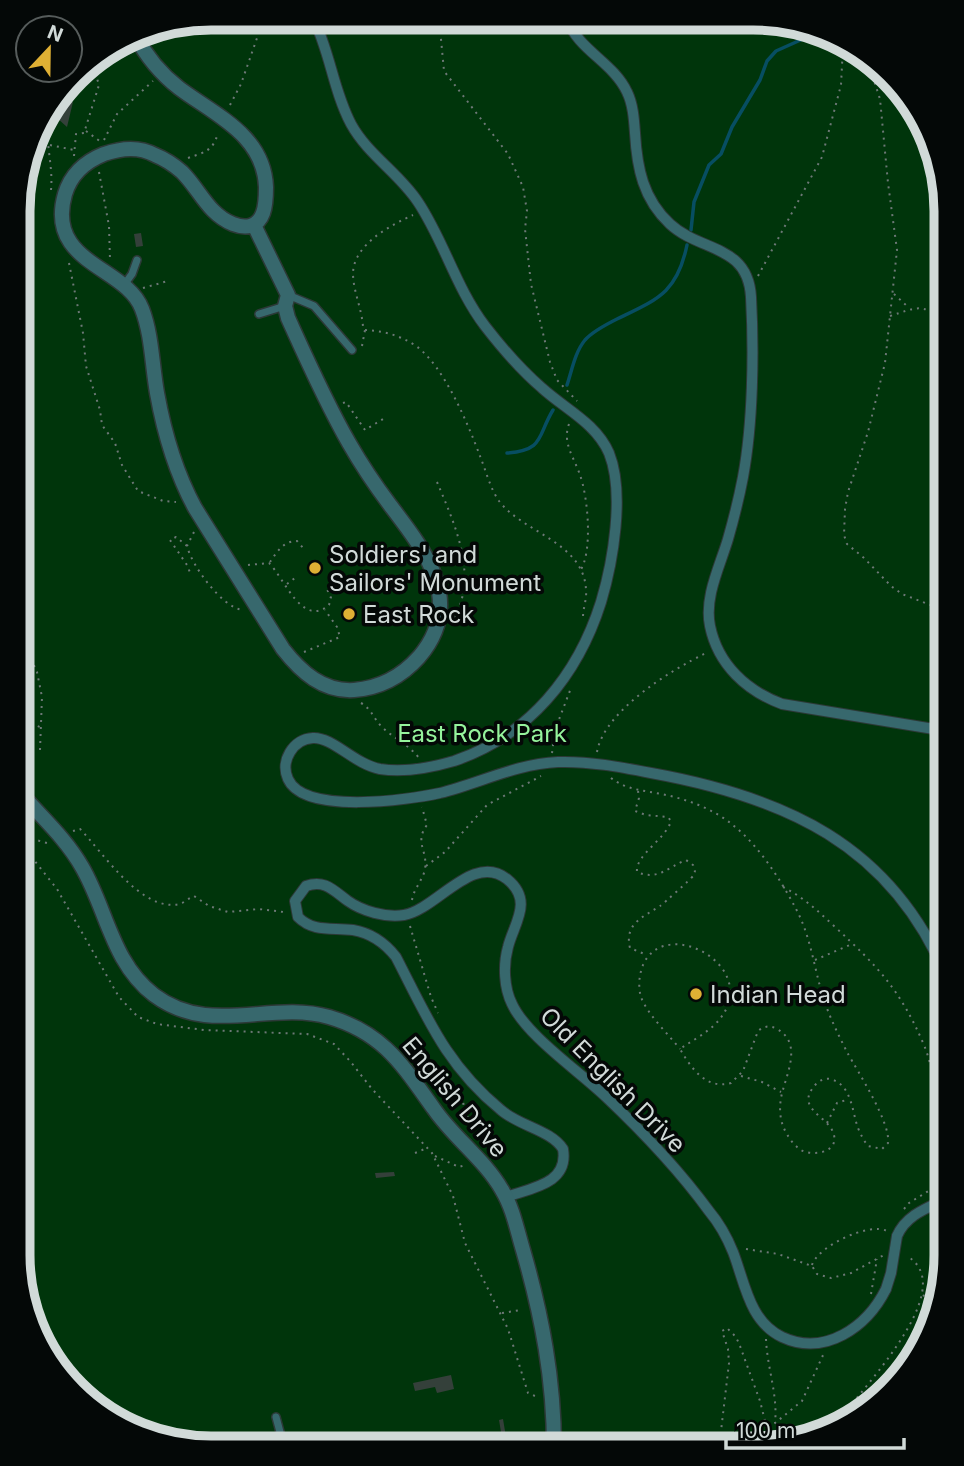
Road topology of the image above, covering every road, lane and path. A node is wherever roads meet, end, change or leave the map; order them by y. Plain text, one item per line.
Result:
1 (260, 30) edge
2 (318, 30) edge
3 (440, 30) edge
4 (573, 30) edge
5 (141, 44) edge
6 (842, 53) edge
7 (97, 70) edge
8 (162, 73) junction
9 (875, 78) edge
10 (223, 117) junction
11 (85, 130) junction
12 (48, 133) edge
13 (74, 142) dead end
14 (49, 145) junction
15 (74, 150) dead end
16 (95, 158) junction
17 (176, 167) junction
18 (51, 192) dead end
19 (424, 210) junction
20 (254, 225) junction
21 (136, 260) dead end
22 (70, 264) dead end
23 (106, 274) junction
24 (168, 281) dead end
25 (749, 283) junction
26 (129, 290) junction
27 (892, 293) junction
28 (286, 300) junction
29 (908, 308) junction
30 (934, 313) edge
31 (259, 314) dead end
32 (890, 317) junction
33 (365, 330) junction
34 (363, 342) dead end
35 (352, 350) dead end
36 (345, 402) dead end
37 (575, 413) junction
38 (383, 419) dead end
39 (438, 482) dead end
40 (138, 491) junction
41 (135, 494) dead end
42 (190, 499) junction
43 (205, 522) junction
44 (187, 546) junction
45 (304, 549) dead end
46 (269, 563) junction
47 (234, 570) junction
48 (580, 571) junction
49 (191, 575) dead end
50 (295, 578) dead end
51 (286, 584) junction
52 (326, 587) dead end
53 (934, 606) edge
54 (324, 609) junction
55 (248, 611) dead end
56 (435, 630) junction
57 (587, 640) junction
58 (312, 647) dead end
59 (718, 648) junction
60 (30, 649) edge
61 (573, 667) junction
62 (366, 705) dead end
63 (30, 723) edge
64 (41, 727) junction
65 (934, 729) edge
66 (40, 750) dead end
67 (420, 761) dead end
68 (553, 763) junction
69 (600, 764) junction
70 (638, 790) junction
71 (30, 802) edge
72 (421, 803) dead end
73 (69, 834) dead end
74 (30, 838) edge
75 (51, 844) dead end
76 (425, 867) junction
77 (782, 887) junction
78 (412, 903) dead end
79 (296, 912) junction
80 (407, 914) junction
81 (853, 944) junction
82 (934, 949) edge
83 (648, 956) junction
84 (814, 960) junction
85 (438, 1013) dead end
86 (680, 1049) junction
87 (740, 1075) junction
88 (934, 1082) edge
89 (461, 1085) dead end
90 (782, 1092) junction
91 (850, 1099) junction
92 (826, 1124) junction
93 (471, 1126) dead end
94 (429, 1148) dead end
95 (415, 1153) dead end
96 (468, 1162) dead end
97 (506, 1197) junction
98 (934, 1205) edge
99 (897, 1236) junction
100 (732, 1251) junction
101 (877, 1258) dead end
102 (922, 1291) dead end
103 (880, 1301) junction
104 (927, 1305) edge
105 (522, 1310) dead end
106 (501, 1313) junction
107 (768, 1327) junction
108 (826, 1342) junction
109 (535, 1396) dead end
110 (276, 1417) dead end
111 (775, 1425) junction
112 (768, 1429) junction
113 (769, 1435) edge
114 (281, 1436) edge
115 (554, 1436) edge
116 (720, 1436) edge

1 - 10 path
2 - 19 street
3 - 37 path
4 - 25 street
5 - 8 street
6 - 25 path
7 - 11 path
8 - 10 street
8 - 11 path
9 - 27 path
10 - 17 path
10 - 20 street
11 - 13 path
12 - 14 path
14 - 15 path
14 - 18 path
16 - 17 street
16 - 23 path
16 - 23 street
17 - 20 street
19 - 33 path
19 - 37 street
20 - 28 street
21 - 26 lane
22 - 40 path
23 - 26 street
24 - 26 path
25 - 59 street
26 - 42 street
27 - 29 path
27 - 32 path
28 - 31 lane
28 - 35 lane
28 - 56 street
29 - 30 path
29 - 32 path
32 - 53 path
33 - 34 path
33 - 48 path
36 - 38 path
37 - 48 path
37 - 57 street
39 - 56 path
40 - 41 path
40 - 42 path
42 - 43 street
43 - 44 path
43 - 47 street
44 - 49 path
44 - 55 path
45 - 46 path
46 - 47 path
46 - 51 path
47 - 56 street
48 - 57 path
50 - 51 path
51 - 54 path
52 - 54 path
54 - 58 path
57 - 61 street
59 - 65 street
59 - 69 path
60 - 64 path
61 - 68 path
61 - 68 street
62 - 67 path
63 - 64 path
64 - 66 path
68 - 69 street
68 - 76 path
69 - 70 path
69 - 82 street
70 - 77 path
70 - 83 path
71 - 97 street, English Drive
72 - 76 path
73 - 79 path
74 - 75 path
76 - 78 path
77 - 81 path
77 - 84 path
79 - 80 street
79 - 97 street
80 - 85 path
80 - 100 street, Old English Drive
81 - 84 path
81 - 88 path
83 - 86 path
83 - 86 path
84 - 91 path
86 - 87 path
87 - 90 path
87 - 90 path
89 - 93 path
90 - 92 path
91 - 92 path
91 - 92 path
94 - 95 path
96 - 106 path
97 - 115 street, English Drive
98 - 99 street
99 - 100 path
99 - 103 street, bridge
100 - 107 street, Old English Drive
101 - 103 path
102 - 104 path
103 - 108 street
105 - 106 path
106 - 109 path
107 - 108 street, Old English Drive
107 - 111 path
108 - 111 path
110 - 114 lane
111 - 112 path
112 - 113 path
112 - 116 path

